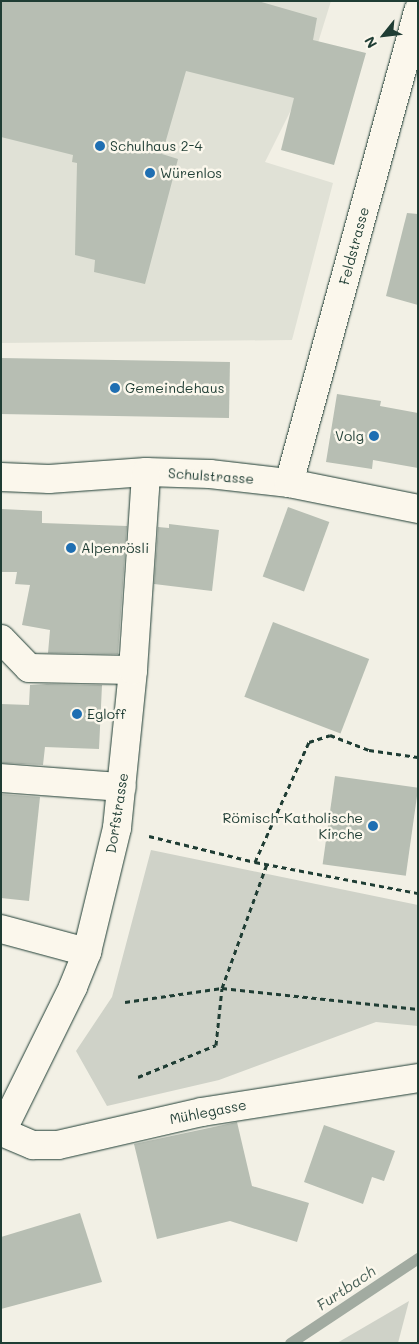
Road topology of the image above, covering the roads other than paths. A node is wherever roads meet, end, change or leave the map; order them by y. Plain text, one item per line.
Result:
1 (418, 10) edge
2 (146, 472) junction
3 (1, 477) edge
4 (289, 483) junction
5 (418, 509) edge
6 (1, 639) edge
7 (133, 670) junction
8 (1, 778) edge
9 (122, 787) junction
10 (1, 929) edge
11 (87, 952) junction
12 (418, 1078) edge
13 (2, 1132) edge

1 - 4 street, Feldstrasse
2 - 3 street, Schulstrasse
2 - 4 street, Schulstrasse
2 - 7 street, Dorfstrasse
4 - 5 street, Schulstrasse
6 - 7 street
7 - 9 street, Dorfstrasse
8 - 9 street
9 - 11 street, Dorfstrasse
10 - 11 street
11 - 13 street, Dorfstrasse
12 - 13 street, Mühlegasse

